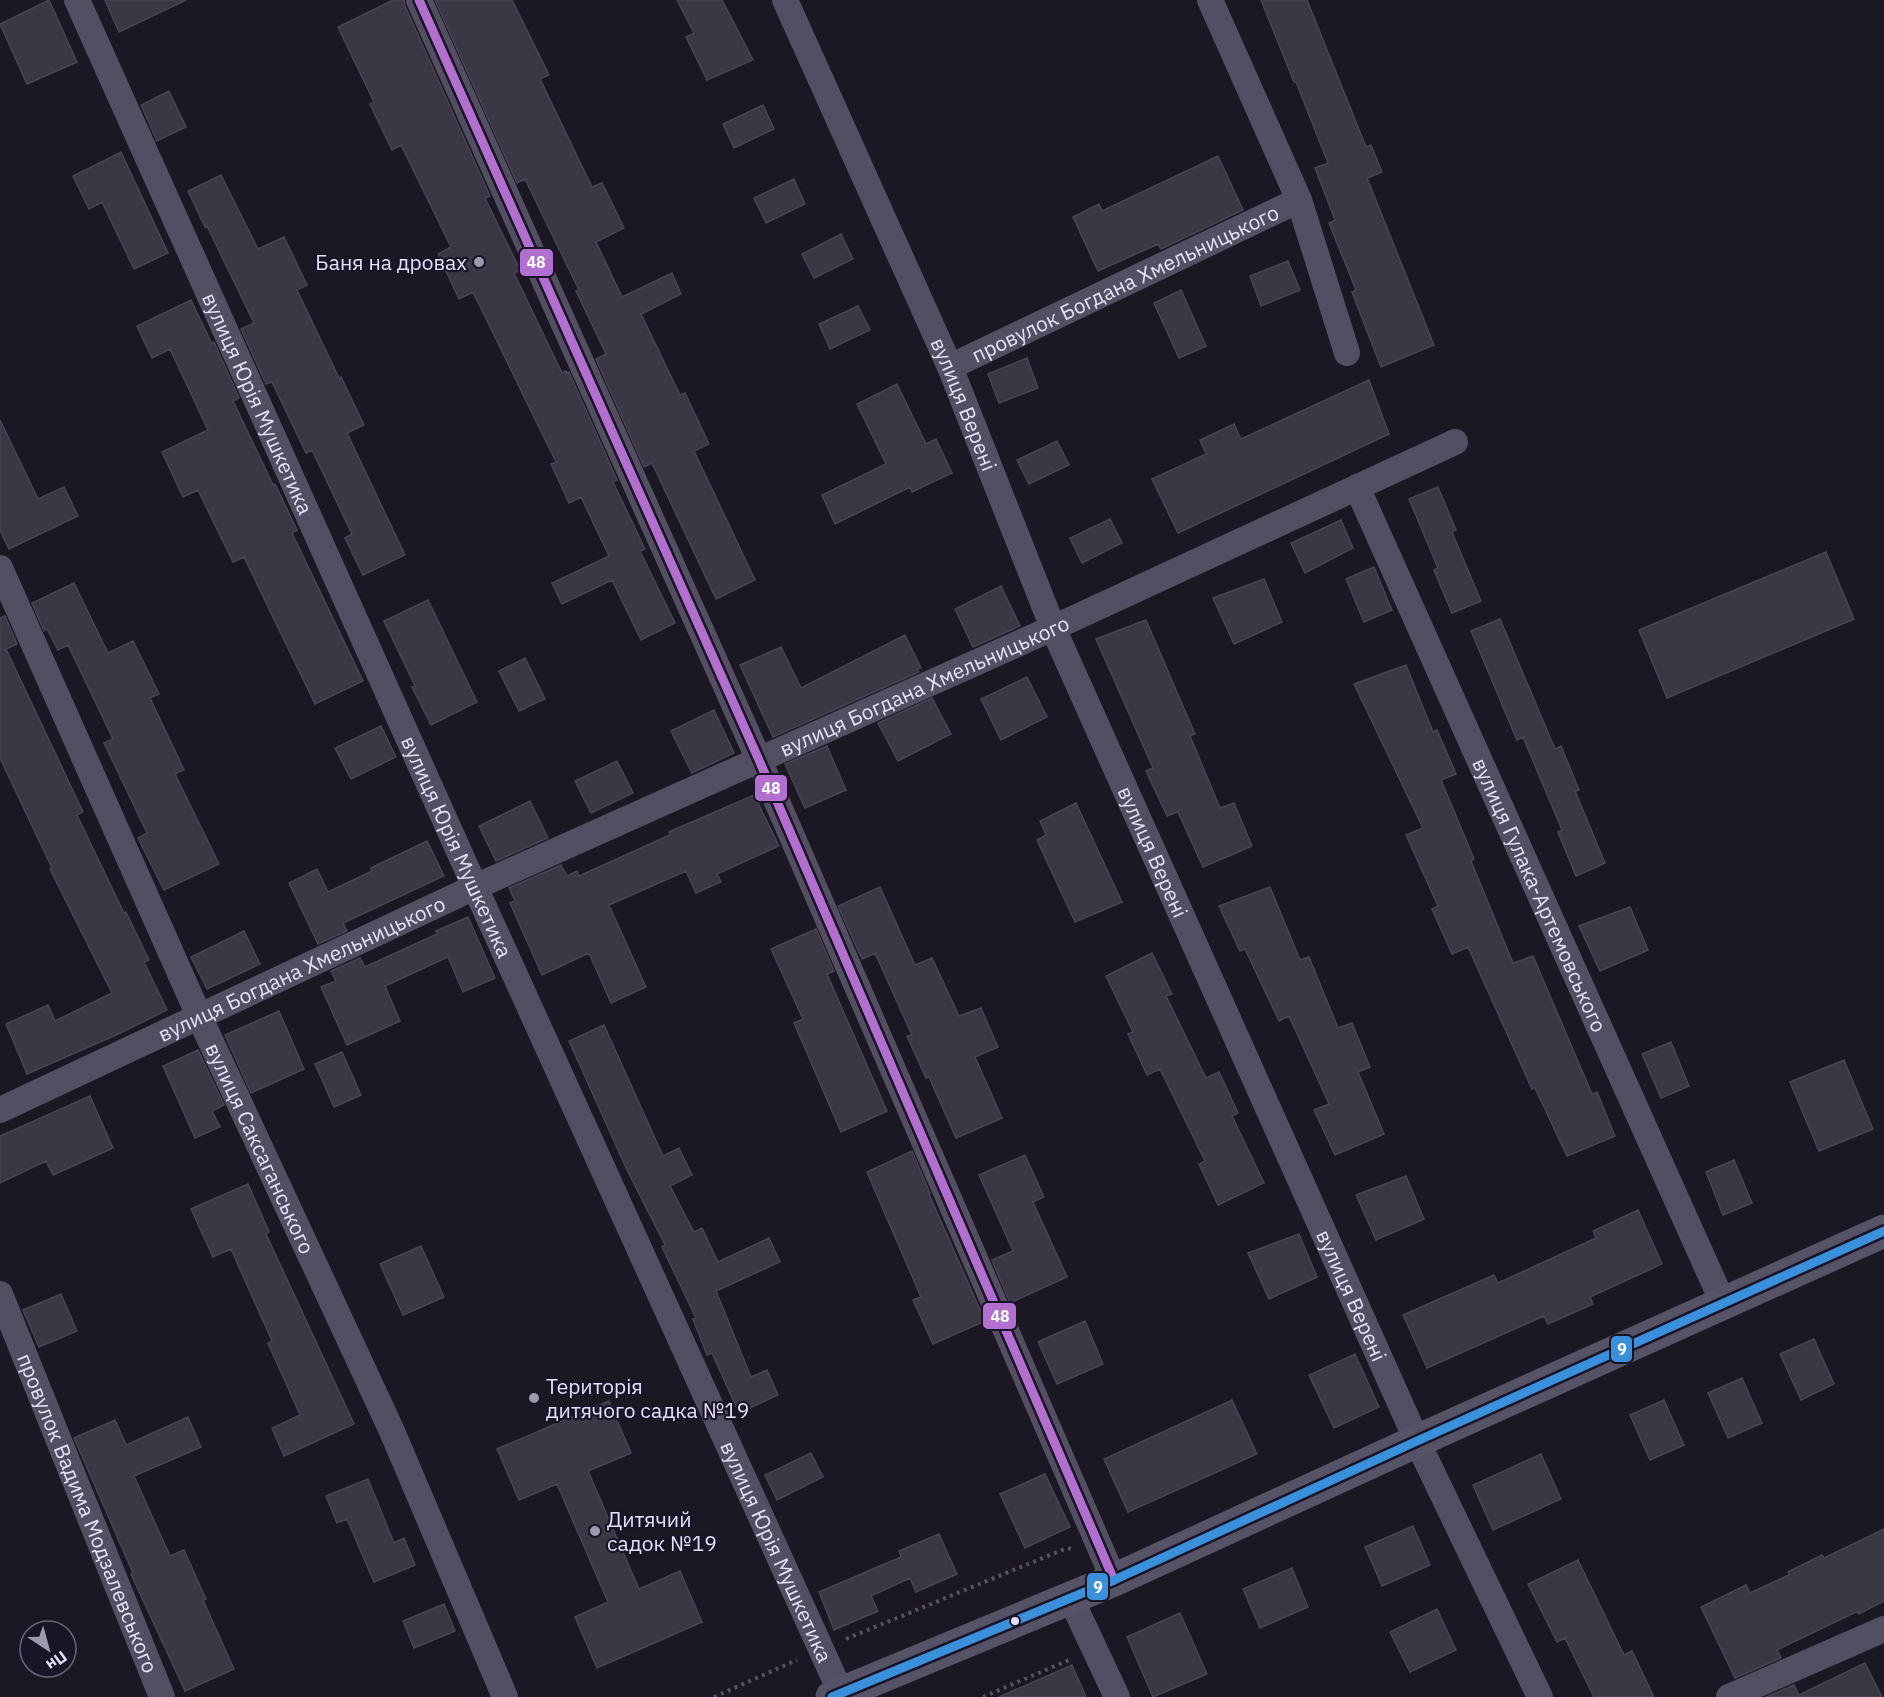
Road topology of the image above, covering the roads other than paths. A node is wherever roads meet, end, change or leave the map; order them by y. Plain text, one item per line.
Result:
1 (77, 0) edge
2 (419, 0) edge
3 (784, 0) edge
4 (1210, 0) edge
5 (1299, 200) junction
6 (1347, 353) dead end
7 (950, 367) junction
8 (1455, 442) dead end
9 (1357, 487) junction
10 (0, 568) edge
11 (1053, 628) junction
12 (759, 760) junction
13 (475, 887) junction
14 (199, 1016) junction
15 (0, 1110) edge
16 (1884, 1231) edge
17 (0, 1294) edge
18 (1723, 1303) junction
19 (1418, 1441) junction
20 (1114, 1580) junction
21 (1071, 1599) junction
22 (1884, 1629) edge
23 (836, 1695) edge
24 (162, 1697) edge
25 (505, 1697) edge
26 (1117, 1697) edge
27 (1540, 1697) edge
28 (1729, 1697) edge

1 - 13 street, вулиця Юрія Мушкетика
2 - 12 street
3 - 7 street, вулиця Верені
4 - 5 street, провулок Богдана Хмельницького
5 - 6 street, провулок Богдана Хмельницького
5 - 7 street, провулок Богдана Хмельницького
7 - 11 street, вулиця Верені
8 - 9 street, вулиця Богдана Хмельницького
9 - 11 street, вулиця Богдана Хмельницького
9 - 18 street, вулиця Гулака-Артемовського
10 - 14 street, вулиця Саксаганського
11 - 12 street, вулиця Богдана Хмельницького
11 - 19 street, вулиця Верені
12 - 13 street, вулиця Богдана Хмельницького
12 - 20 street
13 - 14 street, вулиця Богдана Хмельницького
13 - 23 street, вулиця Юрія Мушкетика
14 - 15 street, вулиця Богдана Хмельницького
14 - 25 street, вулиця Саксаганського
16 - 18 main road
17 - 24 street, провулок Вадима Модзалевського
18 - 19 main road
19 - 20 main road
19 - 27 street, вулиця Верені
20 - 21 main road
21 - 23 main road
21 - 26 street
22 - 28 street

